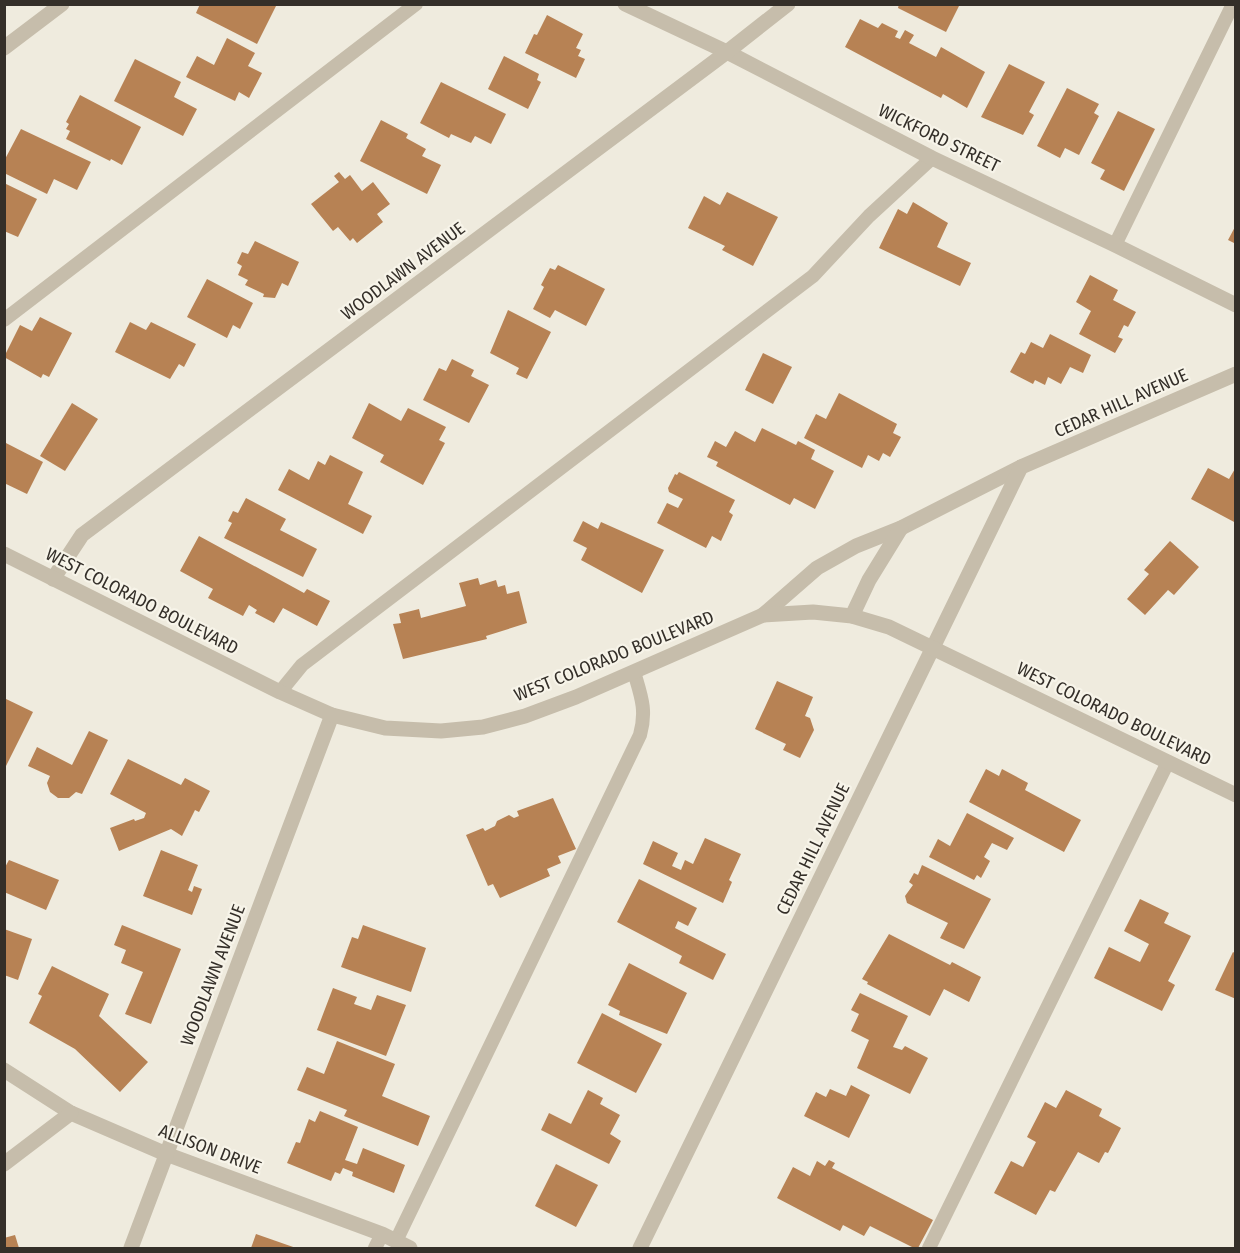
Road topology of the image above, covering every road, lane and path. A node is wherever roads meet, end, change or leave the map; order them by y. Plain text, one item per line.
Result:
1 (62, 4) edge
2 (416, 4) edge
3 (626, 4) edge
4 (788, 4) edge
5 (1233, 4) edge
6 (4, 48) edge
7 (727, 52) junction
8 (932, 158) junction
9 (1115, 245) junction
10 (1236, 305) edge
11 (4, 320) edge
12 (1236, 374) edge
13 (1021, 467) junction
14 (901, 528) junction
15 (4, 554) edge
16 (53, 579) junction
17 (763, 615) junction
18 (852, 616) junction
19 (932, 648) junction
20 (634, 672) junction
21 (280, 692) junction
22 (332, 715) junction
23 (1168, 762) junction
24 (1236, 795) edge
25 (4, 1070) edge
26 (70, 1113) junction
27 (166, 1154) junction
28 (4, 1164) edge
29 (382, 1234) junction
30 (403, 1245) edge
31 (131, 1248) edge
32 (375, 1248) edge
33 (640, 1248) edge
34 (929, 1248) edge

1 - 6 street
2 - 11 lane
3 - 7 street, WICKFORD STREET
4 - 7 street, WOODLAWN AVENUE
5 - 9 lane
7 - 8 street, WICKFORD STREET
7 - 16 street, WOODLAWN AVENUE
8 - 9 street, WICKFORD STREET
8 - 21 lane
9 - 10 street, WICKFORD STREET
12 - 13 street, CEDAR HILL AVENUE
13 - 14 street, CEDAR HILL AVENUE
13 - 19 street, CEDAR HILL AVENUE
14 - 17 street, CEDAR HILL AVENUE
14 - 18 street
15 - 16 street, WEST COLORADO BOULEVARD
16 - 21 street, WEST COLORADO BOULEVARD
17 - 18 street, WEST COLORADO BOULEVARD
17 - 20 street, WEST COLORADO BOULEVARD
18 - 19 street, WEST COLORADO BOULEVARD
19 - 23 street, WEST COLORADO BOULEVARD
19 - 33 street, CEDAR HILL AVENUE
20 - 22 street, WEST COLORADO BOULEVARD
20 - 30 lane
21 - 22 street, WEST COLORADO BOULEVARD
22 - 27 street, WOODLAWN AVENUE
23 - 24 street, WEST COLORADO BOULEVARD
23 - 34 lane
25 - 26 street, ALLISON DRIVE
26 - 27 street, ALLISON DRIVE
26 - 28 street
27 - 29 street, ALLISON DRIVE
27 - 31 street, WOODLAWN AVENUE
29 - 30 street, ALLISON DRIVE
29 - 32 lane

